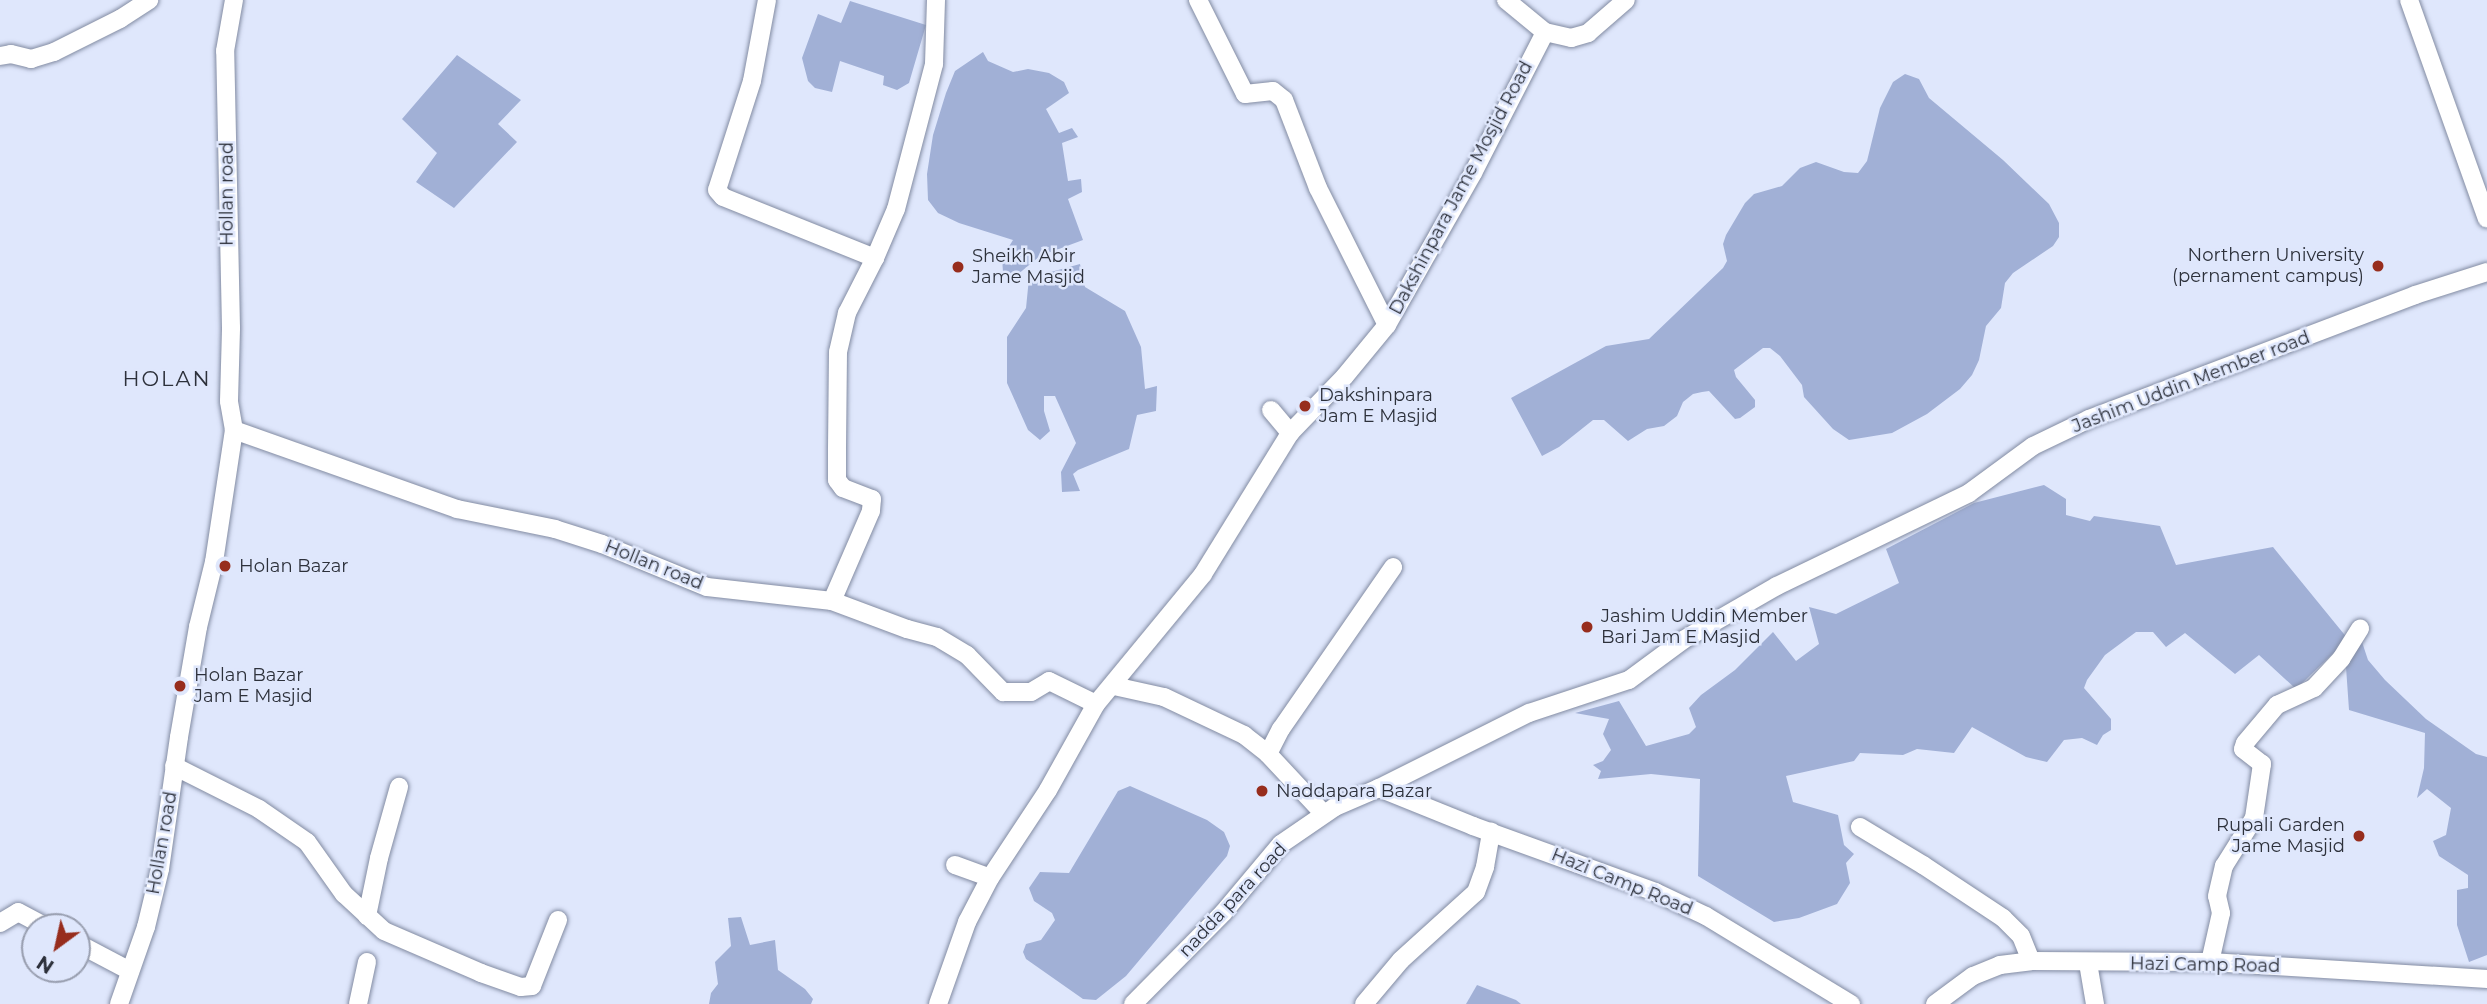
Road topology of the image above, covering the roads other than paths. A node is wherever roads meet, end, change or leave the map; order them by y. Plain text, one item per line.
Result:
1 (149, 0) edge
2 (234, 0) edge
3 (767, 0) edge
4 (936, 0) edge
5 (1198, 0) edge
6 (1506, 0) edge
7 (1626, 0) edge
8 (2409, 0) edge
9 (1545, 32) junction
10 (0, 56) edge
11 (2487, 219) edge
12 (875, 258) junction
13 (2487, 272) edge
14 (1387, 326) junction
15 (1271, 410) dead end
16 (234, 430) junction
17 (1290, 433) junction
18 (1393, 568) dead end
19 (832, 601) junction
20 (2360, 628) dead end
21 (1114, 685) junction
22 (1096, 704) junction
23 (1268, 754) junction
24 (174, 766) junction
25 (399, 787) dead end
26 (1379, 788) junction
27 (1324, 814) junction
28 (1860, 827) dead end
29 (1491, 832) junction
30 (956, 865) dead end
31 (990, 878) junction
32 (21, 914) edge
33 (367, 916) junction
34 (558, 920) dead end
35 (0, 923) edge
36 (91, 950) edge
37 (2031, 961) junction
38 (367, 962) dead end
39 (2210, 962) junction
40 (2088, 964) junction
41 (130, 971) junction
42 (2487, 979) edge
43 (1846, 1003) edge
44 (119, 1004) edge
45 (358, 1004) edge
46 (938, 1004) edge
47 (1133, 1004) edge
48 (1364, 1004) edge
49 (1934, 1004) edge
50 (2095, 1004) edge

1 - 10 street
2 - 16 street, Hollan road
3 - 12 street
4 - 12 street
5 - 14 street
6 - 9 street
7 - 9 street
8 - 11 street
9 - 14 street, Dakshinpara Jame Mosjid Road
12 - 19 street
13 - 26 street, Jashim Uddin Member road
14 - 17 street, Dakshinpara Jame Mosjid Road
15 - 17 street
16 - 19 street, Hollan road
16 - 24 street, Hollan road
17 - 21 street, Dakshinpara Jame Mosjid Road
18 - 23 street
19 - 22 street, Hollan road
20 - 39 street
21 - 22 street, Dakshinpara Jame Mosjid Road
21 - 23 street
22 - 31 street, Dakshinpara Jame Mosjid Road
23 - 27 street
24 - 33 street
24 - 41 street, Hollan road
25 - 33 street
26 - 27 street, nadda para road
26 - 29 street, Hazi Camp Road
27 - 47 street, nadda para road
28 - 37 street
29 - 43 street, Hazi Camp Road
29 - 48 street
30 - 31 street
31 - 46 street, Dakshinpara Jame Mosjid Road
32 - 35 street
33 - 34 street
36 - 41 street
37 - 40 street, Hazi Camp Road
37 - 49 street, Hazi Camp Road
38 - 45 street
39 - 40 street, Hazi Camp Road
39 - 42 street, Hazi Camp Road
40 - 50 street
41 - 44 street, Hollan road

